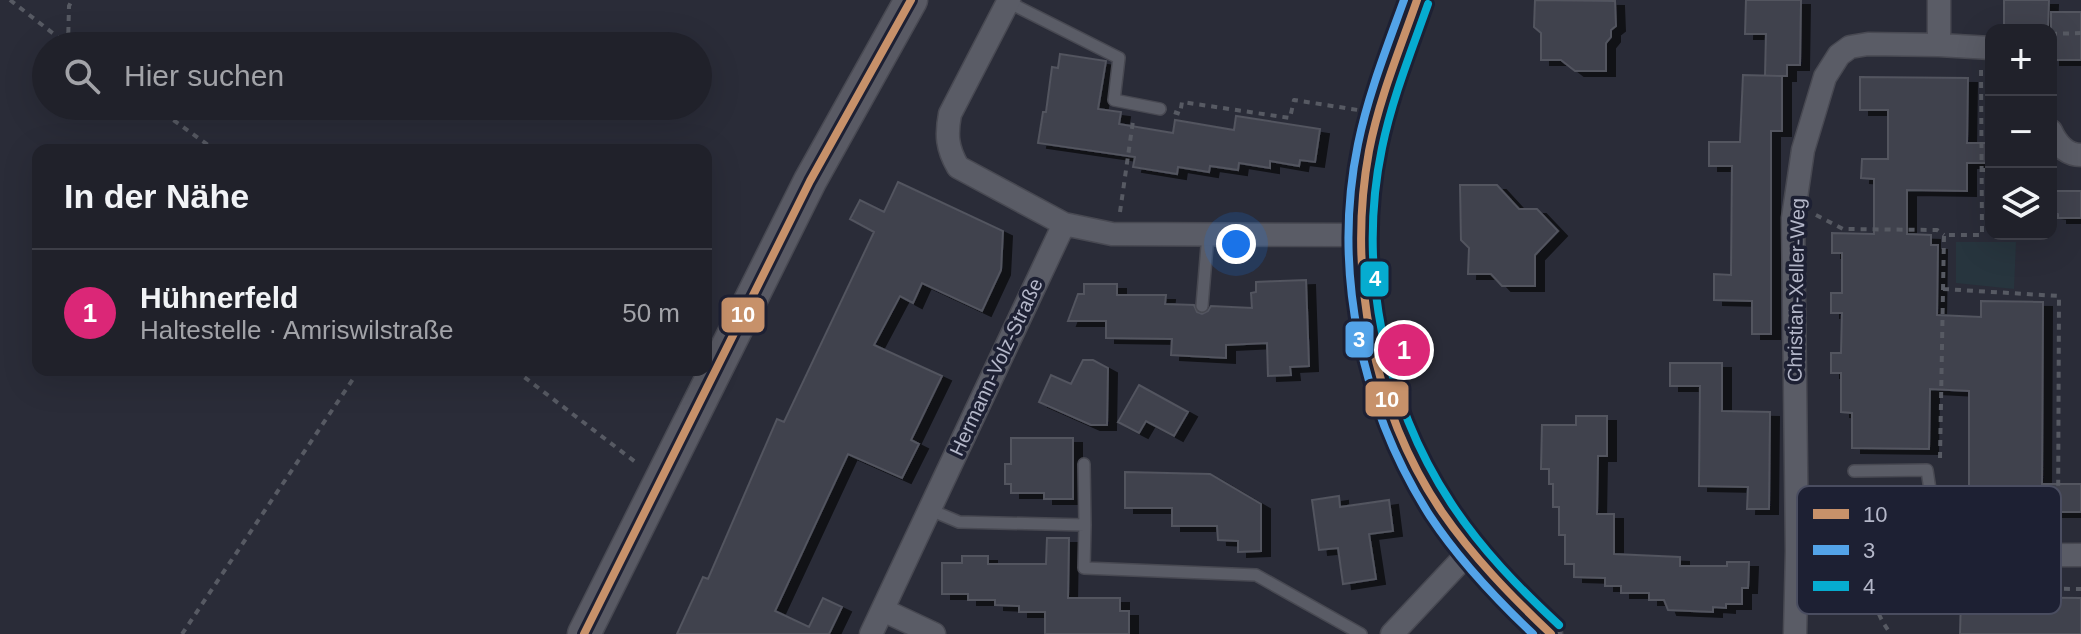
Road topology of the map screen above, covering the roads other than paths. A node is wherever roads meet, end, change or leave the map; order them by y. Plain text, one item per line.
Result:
1 (911, 0) edge
2 (1417, 0) edge
3 (1939, 0) edge
4 (1008, 1) edge
5 (1939, 45) junction
6 (1985, 48) edge
7 (1160, 109) road end
8 (2057, 145) edge
9 (2081, 155) edge
10 (1064, 224) junction
11 (1208, 234) junction
12 (1362, 235) junction
13 (1202, 306) dead end
14 (712, 375) edge
15 (712, 376) edge
16 (1084, 464) dead end
17 (1854, 471) dead end
18 (1929, 486) edge
19 (928, 509) junction
20 (1085, 525) junction
21 (1470, 551) junction
22 (1797, 551) joint
23 (883, 610) junction
24 (584, 634) edge
25 (871, 634) edge
26 (934, 634) edge
27 (1361, 634) edge
28 (1392, 634) edge
29 (1551, 634) edge
30 (1795, 634) edge

1 - 14 main road
2 - 12 street
3 - 5 street
4 - 7 lane
4 - 10 street
5 - 6 street, Christian-Xeller-Weg
5 - 22 street, Christian-Xeller-Weg
8 - 9 street
10 - 11 street
10 - 19 street, Hermann-Volz-Straße
11 - 12 street
11 - 13 lane
12 - 21 street
15 - 24 main road
16 - 20 lane
17 - 18 lane
19 - 20 lane
19 - 23 street, Hermann-Volz-Straße
20 - 27 lane
21 - 28 street
21 - 29 street
22 - 30 street, Christian-Xeller-Weg
23 - 25 street, Hermann-Volz-Straße
23 - 26 street

